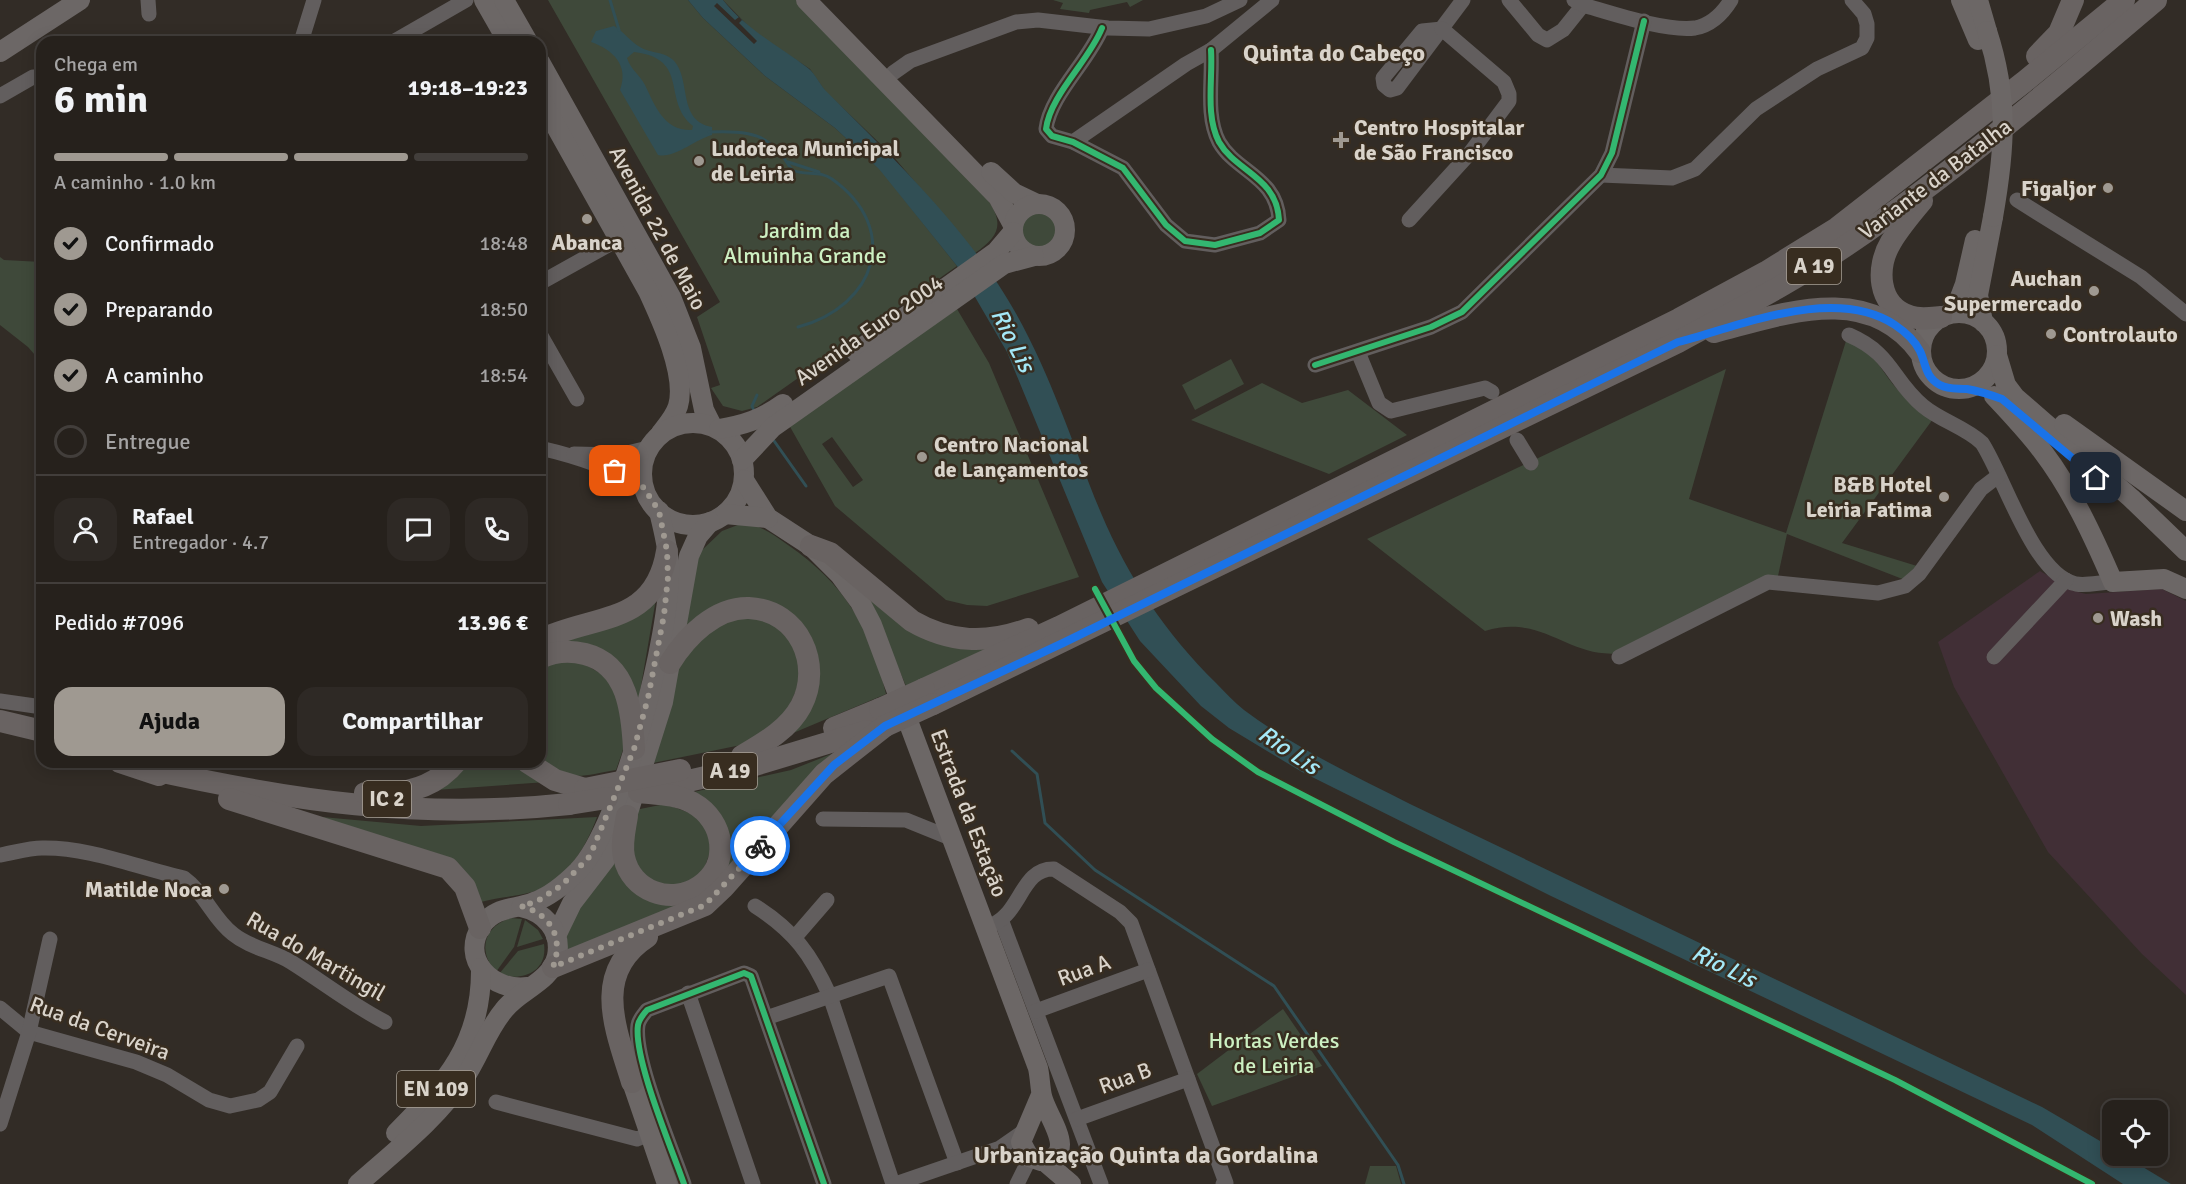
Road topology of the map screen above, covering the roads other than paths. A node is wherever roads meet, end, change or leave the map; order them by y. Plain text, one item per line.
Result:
1 (80, 0) edge
2 (314, 0) edge
3 (466, 0) edge
4 (484, 0) edge
5 (504, 0) edge
6 (806, 0) edge
7 (822, 0) edge
8 (1240, 0) edge
9 (1272, 0) edge
10 (1463, 0) edge
11 (1509, 0) edge
12 (1731, 0) edge
13 (1852, 0) edge
14 (1961, 0) edge
15 (1978, 0) edge
16 (2073, 0) edge
17 (2124, 0) edge
18 (2156, 0) edge
19 (1579, 3) edge
20 (1644, 21) junction
21 (1102, 28) junction
22 (1983, 35) junction
23 (303, 36) edge
24 (403, 36) edge
25 (505, 36) edge
26 (525, 36) edge
27 (1211, 51) junction
28 (0, 52) edge
29 (546, 73) edge
30 (893, 73) junction
31 (36, 77) edge
32 (2008, 95) junction
33 (0, 96) edge
34 (546, 109) edge
35 (1073, 142) junction
36 (1601, 175) junction
37 (1942, 177) junction
38 (2018, 200) dead end
39 (1035, 203) junction
40 (1986, 217) junction
41 (1409, 220) dead end
42 (619, 239) junction
43 (1010, 241) junction
44 (1034, 256) junction
45 (546, 281) edge
46 (2186, 314) edge
47 (1947, 315) junction
48 (1983, 322) junction
49 (1849, 336) dead end
50 (1678, 342) junction
51 (546, 344) edge
52 (1358, 352) junction
53 (1920, 352) junction
54 (2000, 364) junction
55 (1314, 365) dead end
56 (1966, 389) junction
57 (1492, 392) dead end
58 (1994, 396) junction
59 (577, 399) dead end
60 (716, 428) junction
61 (661, 433) junction
62 (1517, 440) dead end
63 (648, 448) junction
64 (546, 449) edge
65 (570, 455) junction
66 (742, 460) junction
67 (1531, 463) dead end
68 (1998, 476) junction
69 (744, 480) junction
70 (643, 487) junction
71 (659, 511) junction
72 (2186, 512) edge
73 (718, 518) junction
74 (768, 518) junction
75 (2157, 525) junction
76 (811, 546) junction
77 (667, 551) junction
78 (2186, 551) edge
79 (1187, 565) junction
80 (2066, 580) junction
81 (2113, 582) junction
82 (2186, 588) edge
83 (1058, 629) junction
84 (546, 638) edge
85 (546, 657) edge
86 (1619, 657) dead end
87 (1994, 657) dead end
88 (670, 663) junction
89 (0, 701) edge
90 (36, 706) edge
91 (883, 717) junction
92 (0, 721) edge
93 (36, 729) edge
94 (0, 734) edge
95 (36, 743) edge
96 (634, 749) junction
97 (742, 756) junction
98 (145, 768) joint
99 (198, 768) edge
100 (206, 768) edge
101 (449, 768) edge
102 (536, 768) edge
103 (673, 778) junction
104 (639, 792) junction
105 (577, 796) junction
106 (627, 816) junction
107 (824, 819) dead end
108 (953, 839) junction
109 (0, 855) edge
110 (827, 900) dead end
111 (521, 906) junction
112 (755, 906) dead end
113 (674, 919) junction
114 (994, 924) junction
115 (480, 928) junction
116 (556, 936) junction
117 (795, 937) junction
118 (50, 939) dead end
119 (553, 967) junction
120 (481, 968) junction
121 (1148, 970) junction
122 (528, 987) junction
123 (688, 993) junction
124 (830, 996) junction
125 (0, 1008) edge
126 (1036, 1011) junction
127 (766, 1018) junction
128 (385, 1022) dead end
129 (29, 1032) junction
130 (297, 1046) dead end
131 (1188, 1079) junction
132 (632, 1082) joint
133 (495, 1102) dead end
134 (0, 1124) edge
135 (1079, 1125) junction
136 (650, 1134) junction
137 (1040, 1143) junction
138 (957, 1163) junction
139 (1069, 1181) edge
140 (344, 1184) edge
141 (358, 1184) edge
142 (667, 1184) edge
143 (684, 1184) edge
144 (753, 1184) edge
145 (824, 1184) edge
146 (894, 1184) edge
147 (1017, 1184) edge
148 (1101, 1184) edge
149 (1223, 1184) edge

1 - 28 main road
2 - 23 street
3 - 24 street
4 - 25 main road
5 - 26 main road
6 - 43 main road
7 - 30 main road
8 - 21 street
9 - 27 street
10 - 41 street
11 - 19 street
12 - 20 street
13 - 36 street
14 - 22 main road
15 - 22 main road
16 - 32 highway
17 - 32 highway, Variante da Batalha / A 19
18 - 37 highway, Variante da Batalha / A 19
19 - 20 street
20 - 36 street
21 - 30 street
21 - 35 street
22 - 40 main road, bridge
27 - 35 street
27 - 35 street
29 - 60 main road, Avenida 22 de Maio
30 - 39 main road
31 - 33 street
32 - 79 highway, Variante da Batalha / A 19
34 - 42 main road, Avenida 22 de Maio
36 - 52 street
37 - 47 highway
37 - 50 highway, Variante da Batalha / A 19
38 - 46 street
39 - 43 main road
39 - 44 main road
40 - 47 main road
40 - 48 main road
42 - 45 street
42 - 61 main road, Avenida 22 de Maio
43 - 44 main road, Avenida Euro 2004
43 - 44 main road
43 - 60 main road, Avenida Euro 2004
43 - 66 main road, Avenida Euro 2004
47 - 48 main road
47 - 53 main road
48 - 54 main road
49 - 68 street
50 - 53 highway
50 - 79 highway, Variante da Batalha / A 19
51 - 59 street
52 - 55 street
52 - 57 street
53 - 56 main road
54 - 56 main road
54 - 72 main road
54 - 75 main road
56 - 58 main road
58 - 75 main road
58 - 81 main road
60 - 61 main road
60 - 66 main road
61 - 63 main road
62 - 67 street
63 - 65 street
63 - 70 main road
64 - 65 street
65 - 70 street
66 - 69 main road
68 - 80 street
68 - 86 street
69 - 73 main road
69 - 74 main road, Estrada da Estação
70 - 71 main road
71 - 73 main road
71 - 77 main road
73 - 74 main road, Estrada da Estação
73 - 88 main road
74 - 76 main road, Estrada da Estação
75 - 78 main road
76 - 83 highway
76 - 108 main road, Estrada da Estação
77 - 84 highway
77 - 96 main road
79 - 83 highway, Variante da Batalha / A 19
80 - 81 street
80 - 87 street
81 - 82 main road
83 - 91 highway, IC 2, bridge
85 - 96 highway
88 - 97 highway
88 - 106 main road
89 - 90 street
91 - 97 highway, IC 2
91 - 103 highway, A 19
91 - 113 highway
92 - 93 highway
94 - 95 highway
96 - 111 main road
97 - 103 highway, IC 2
98 - 105 highway, A 19
98 - 115 highway
99 - 105 highway, IC 2
100 - 101 highway
102 - 105 highway
103 - 104 highway, A 19
103 - 105 highway, IC 2, bridge
104 - 105 highway, A 19, bridge
104 - 106 highway
106 - 116 main road
107 - 108 street
108 - 114 main road, Estrada da Estação
109 - 128 street, Rua do Martingil
110 - 117 street
111 - 115 main road
111 - 116 main road
112 - 117 street
113 - 119 highway
113 - 132 highway
114 - 121 street
114 - 126 street
114 - 137 main road, Estrada da Estação
115 - 120 main road, EN 109
116 - 119 main road
117 - 124 street
118 - 129 street
119 - 122 main road, EN 109
120 - 122 main road
120 - 140 main road, EN 109
121 - 126 street, Rua A
121 - 131 street
122 - 141 main road, EN 109
123 - 127 street
123 - 143 street
123 - 144 street
124 - 127 street
124 - 138 street
124 - 146 street
125 - 129 street, Rua da Cerveira
126 - 135 street
127 - 145 street
129 - 130 street, Rua da Cerveira
129 - 134 street
131 - 135 street, Rua B
131 - 149 street
132 - 136 main road
133 - 136 street
135 - 137 street, Rua B
135 - 148 street
136 - 142 main road
137 - 138 street, Rua B
137 - 139 main road, Estrada da Estação
137 - 147 street
138 - 146 street, Rua B

